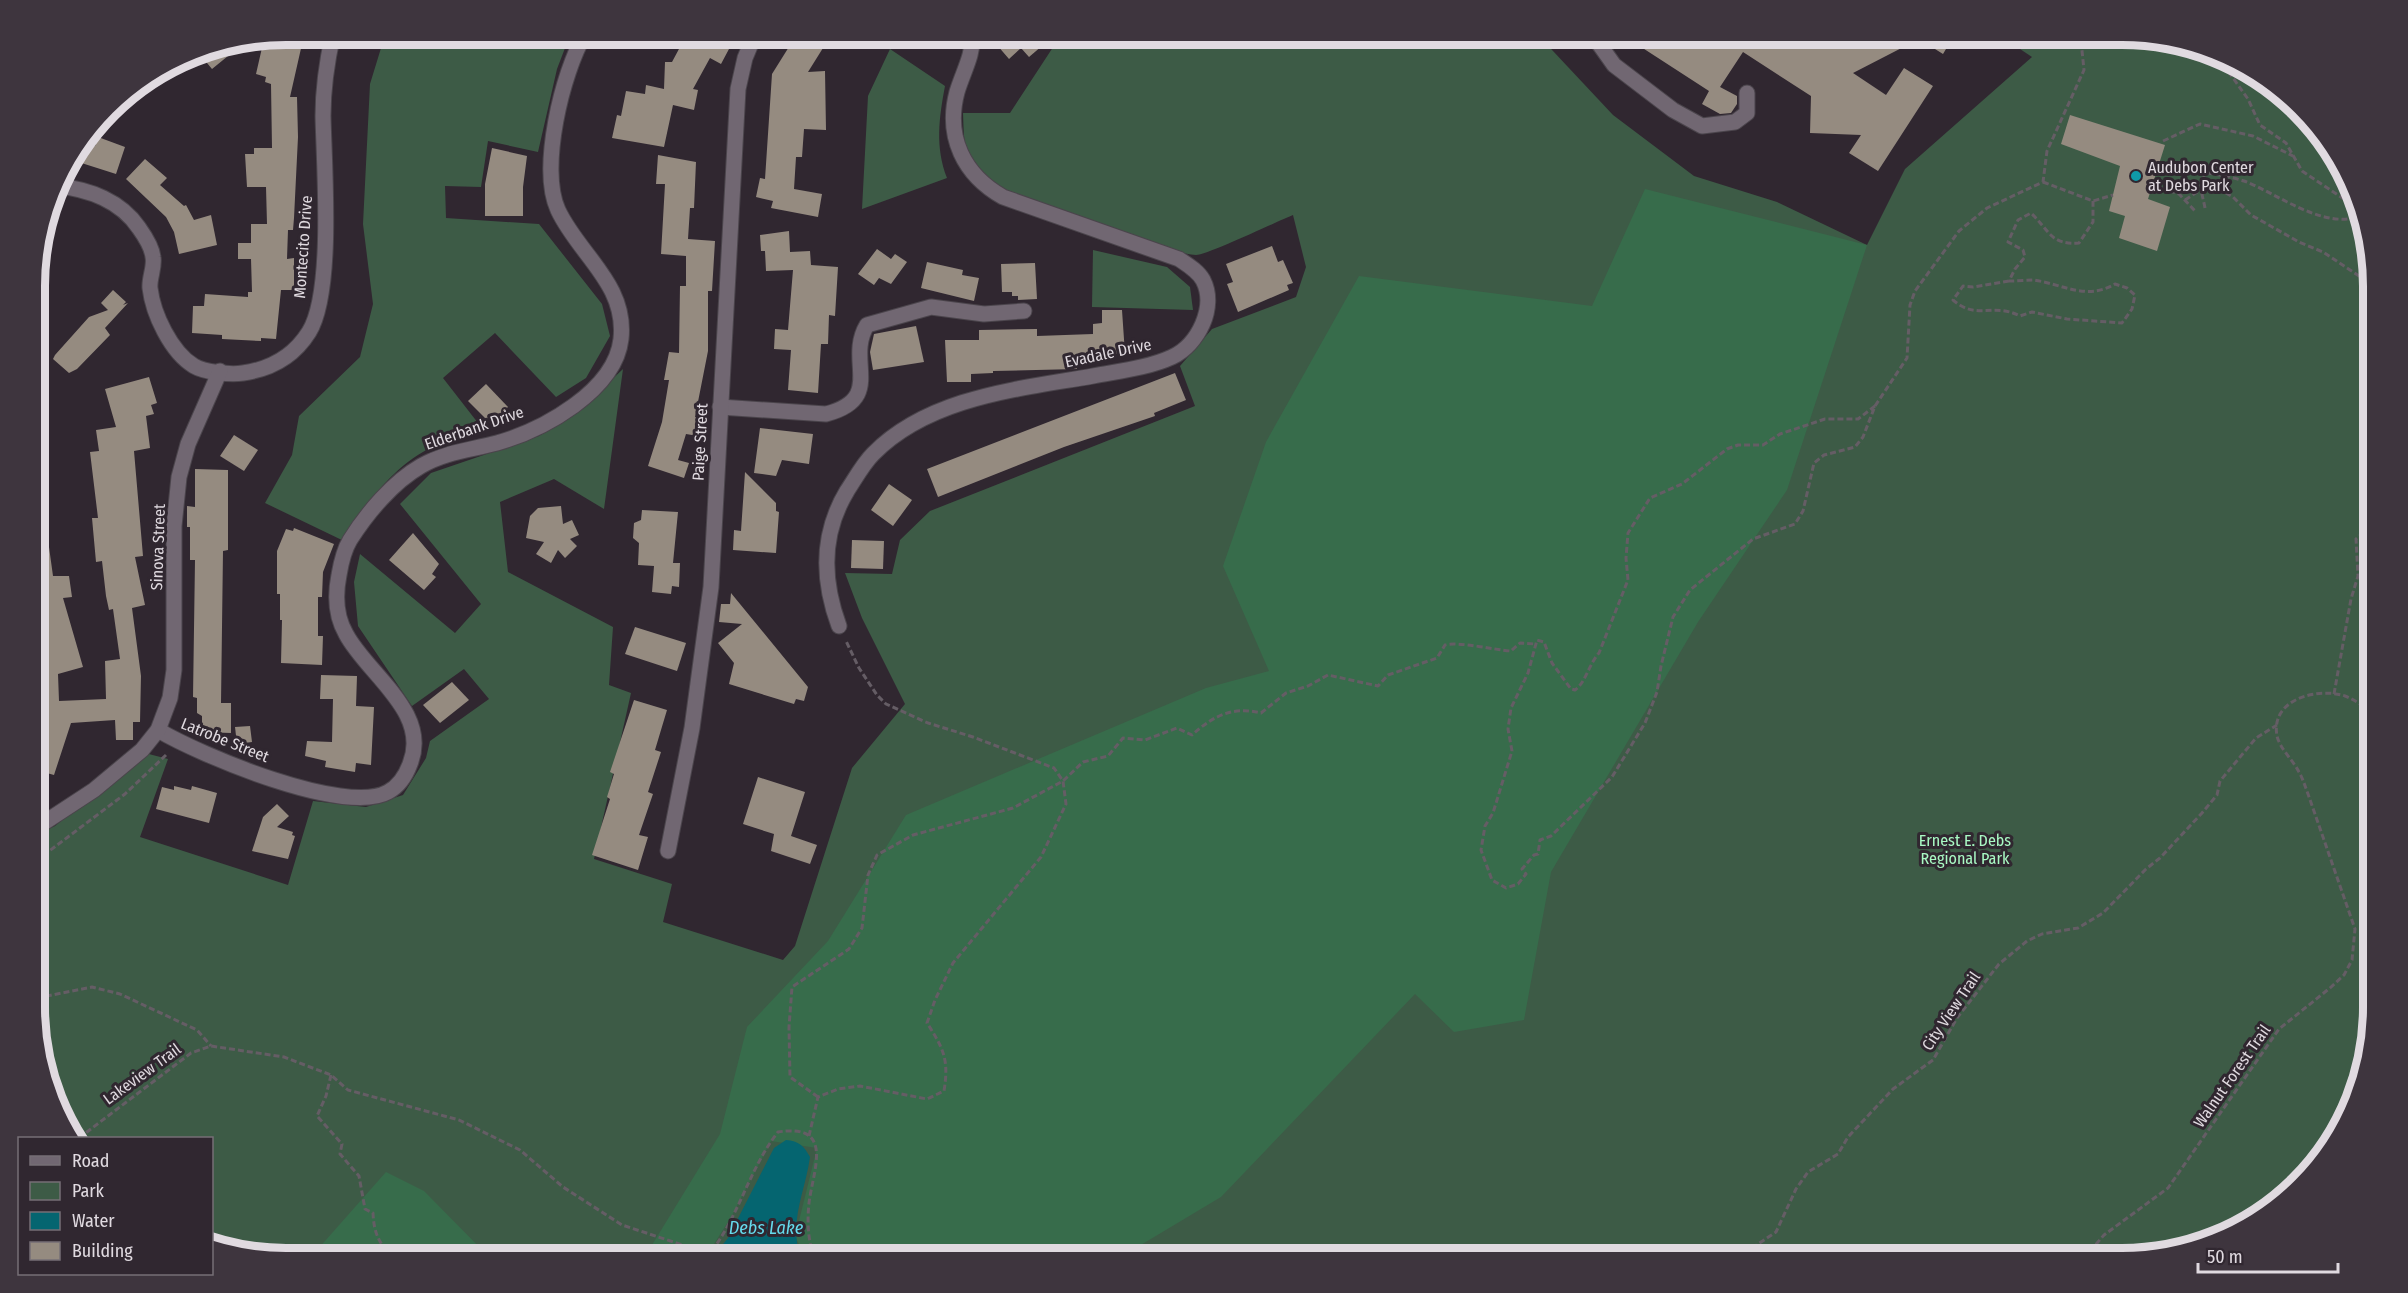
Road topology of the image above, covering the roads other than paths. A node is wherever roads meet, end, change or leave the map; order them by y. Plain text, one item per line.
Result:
1 (332, 45) edge
2 (580, 45) edge
3 (750, 45) edge
4 (972, 45) edge
5 (1600, 45) edge
6 (1747, 93) dead end
7 (66, 188) edge
8 (1024, 311) dead end
9 (220, 371) junction
10 (720, 407) junction
11 (839, 626) road end
12 (158, 730) junction
13 (362, 799) joint
14 (45, 822) edge
15 (668, 851) dead end

1 - 9 street, Montecito Drive
2 - 13 street, Elderbank Drive
3 - 10 street, Paige Street
4 - 11 street, Evadale Drive
5 - 6 street
7 - 9 street, Montecito Drive
8 - 10 street
9 - 12 street, Sinova Street
10 - 15 street, Paige Street
12 - 13 street, Latrobe Street
12 - 14 street, Latrobe Street

